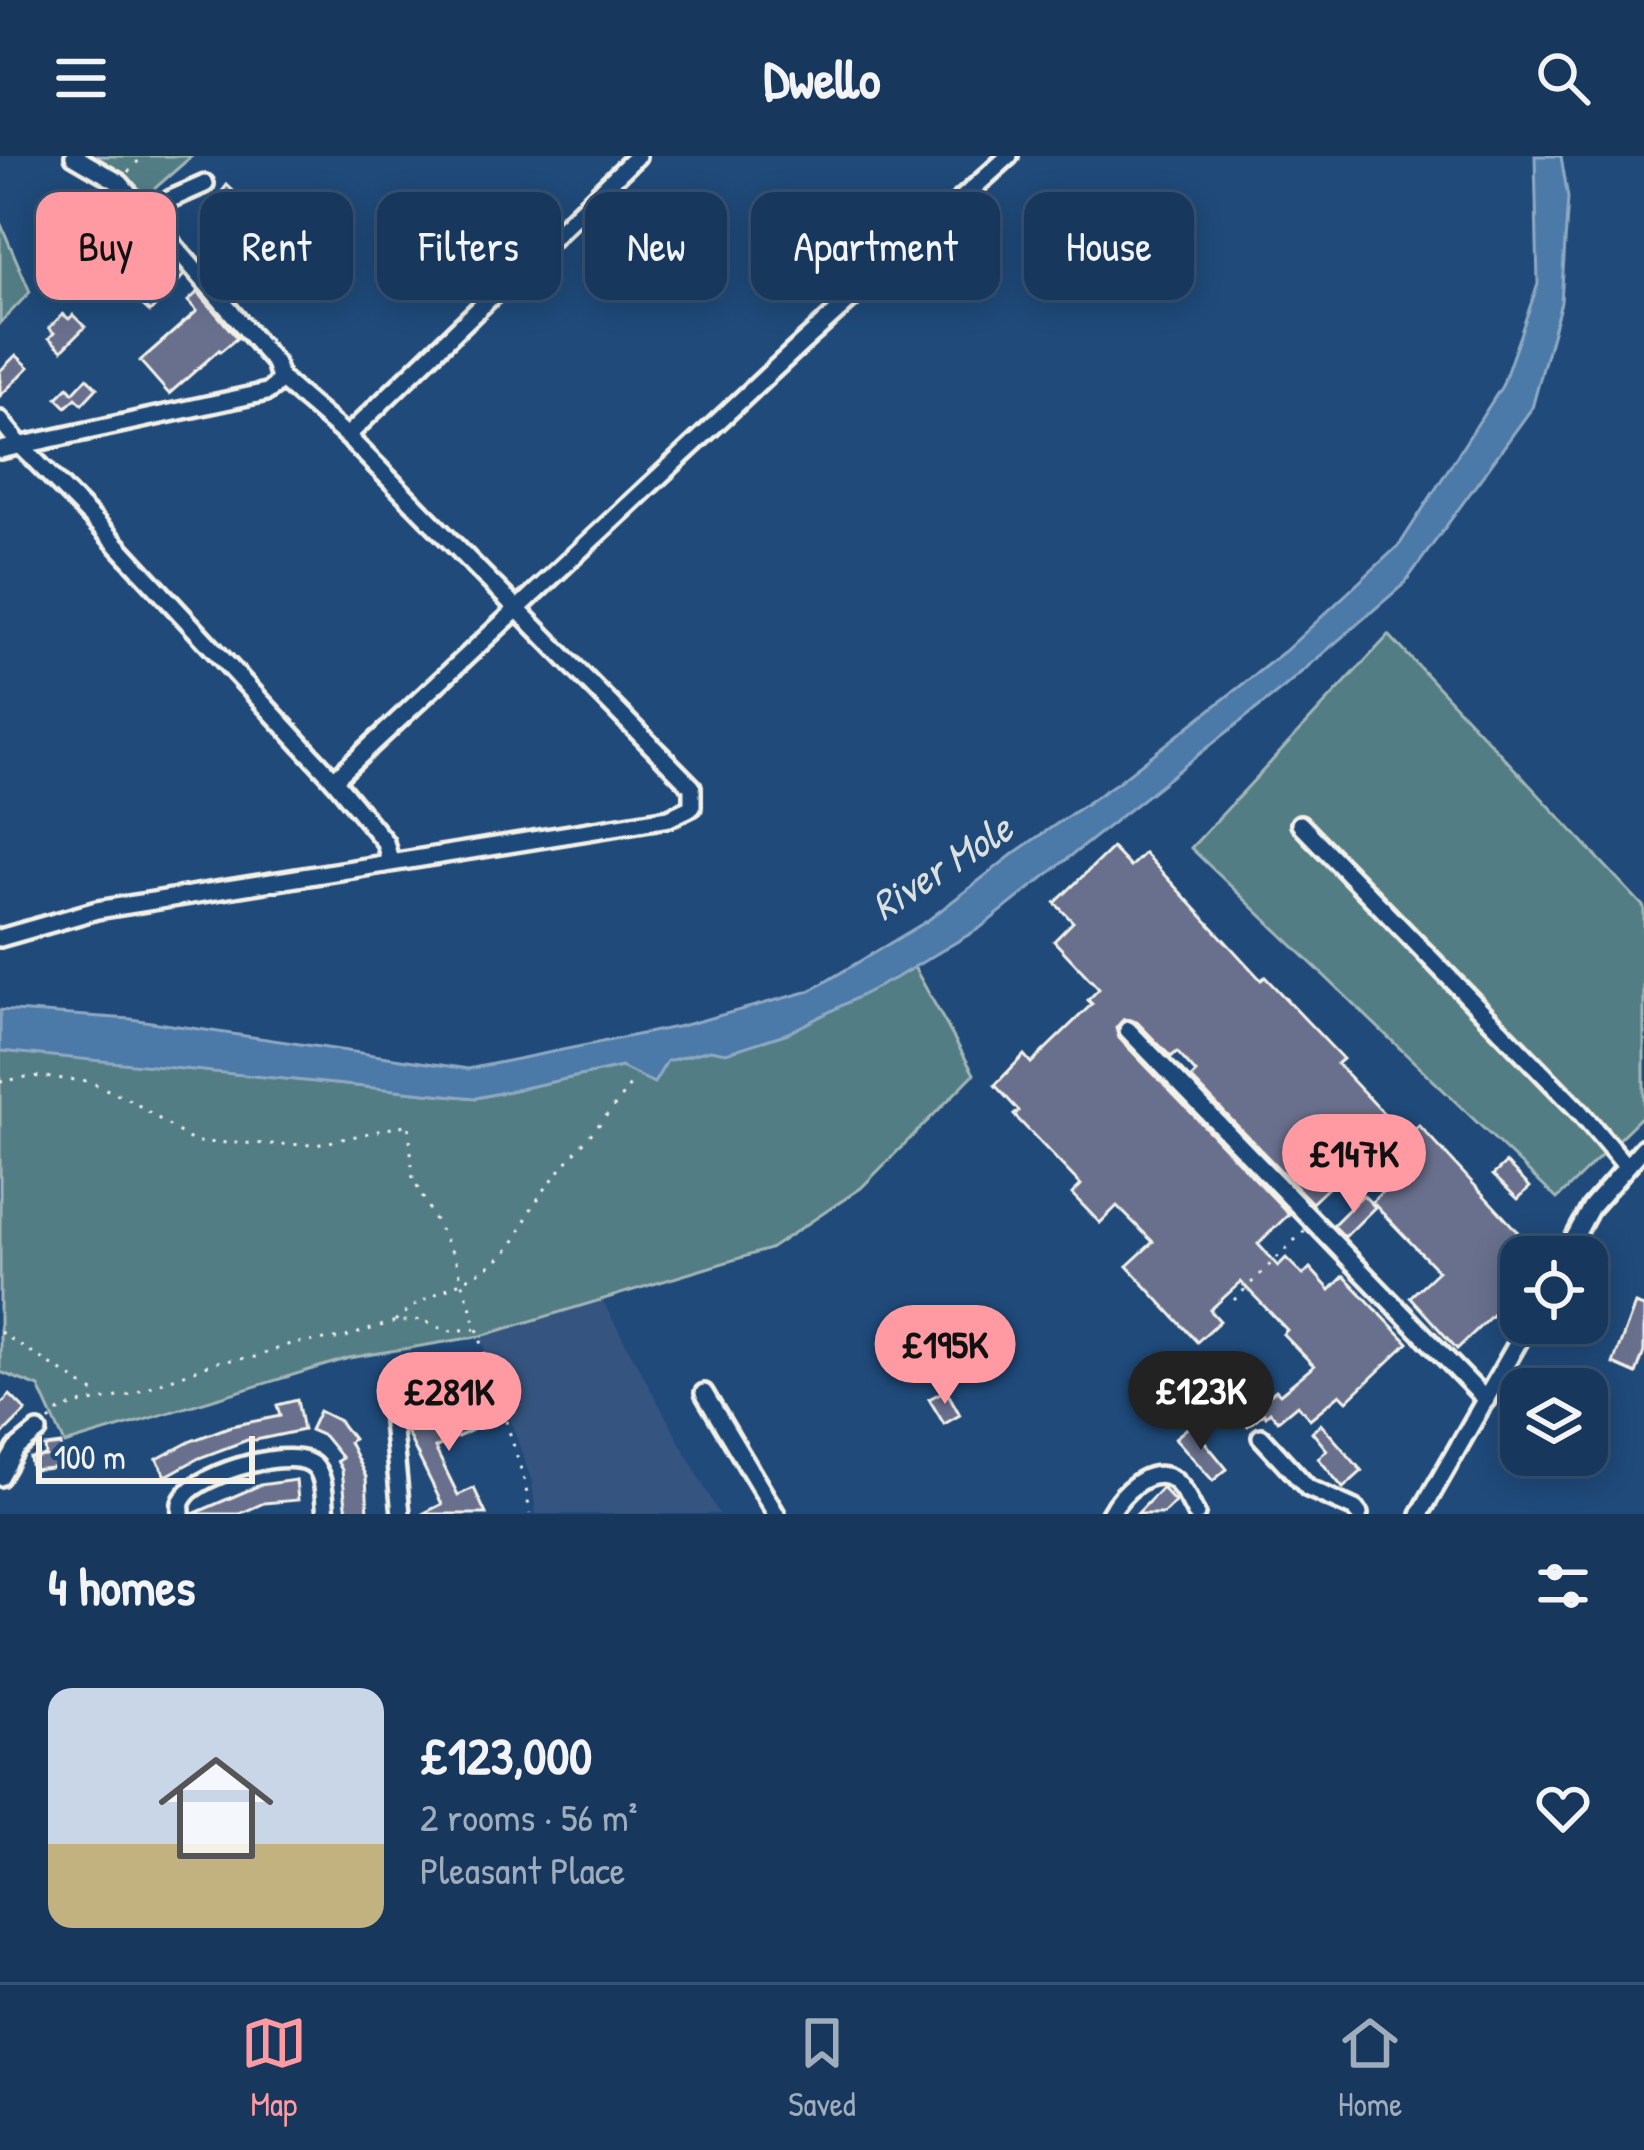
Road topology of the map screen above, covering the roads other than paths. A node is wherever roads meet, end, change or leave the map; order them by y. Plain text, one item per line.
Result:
1 (74, 156) edge
2 (637, 156) edge
3 (1010, 156) edge
4 (206, 184) dead end
5 (127, 192) edge
6 (176, 197) edge
7 (176, 249) edge
8 (280, 378) junction
9 (0, 420) edge
10 (347, 436) junction
11 (21, 446) junction
12 (0, 450) edge
13 (519, 608) junction
14 (334, 780) junction
15 (1300, 824) dead end
16 (384, 864) junction
17 (0, 938) edge
18 (1128, 1030) dead end
19 (1644, 1147) edge
20 (1626, 1166) junction
21 (1575, 1236) edge
22 (1517, 1344) edge
23 (704, 1393) dead end
24 (390, 1400) dead end
25 (1486, 1400) junction
26 (38, 1431) road end
27 (1261, 1437) dead end
28 (0, 1477) edge
29 (182, 1514) edge
30 (326, 1514) edge
31 (401, 1514) edge
32 (776, 1514) edge
33 (1110, 1514) edge
34 (1196, 1514) edge
35 (1359, 1514) edge
36 (1420, 1514) edge

1 - 5 street
2 - 10 street
3 - 13 street
4 - 6 street
7 - 8 street
8 - 10 street
8 - 11 street
9 - 11 street
10 - 13 street
11 - 12 street
11 - 14 street
13 - 14 street
13 - 16 street
14 - 16 street
15 - 20 street
16 - 17 street
18 - 25 street
19 - 20 street
20 - 21 street
22 - 25 street
23 - 32 street
24 - 31 street
25 - 36 street
26 - 28 street
27 - 35 street
29 - 30 street
33 - 34 street

